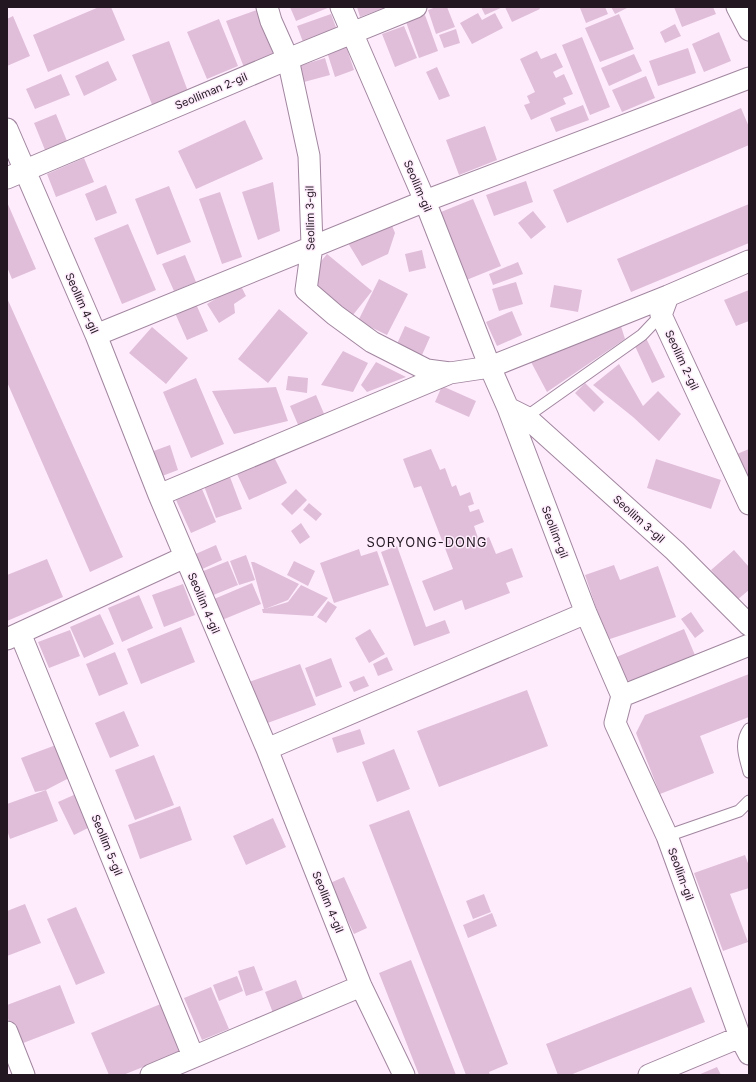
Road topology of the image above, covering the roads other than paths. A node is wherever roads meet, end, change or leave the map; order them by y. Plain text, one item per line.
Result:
1 (267, 7) edge
2 (341, 7) edge
3 (416, 7) edge
4 (737, 7) edge
5 (749, 30) edge
6 (352, 34) junction
7 (288, 59) junction
8 (749, 78) edge
9 (7, 129) edge
10 (16, 174) edge
11 (425, 201) junction
12 (312, 246) junction
13 (749, 261) edge
14 (668, 296) junction
15 (661, 315) junction
16 (96, 335) junction
17 (490, 367) junction
18 (450, 373) junction
19 (517, 412) junction
20 (159, 495) junction
21 (749, 504) edge
22 (185, 557) junction
23 (586, 613) junction
24 (749, 626) edge
25 (14, 636) edge
26 (749, 645) edge
27 (622, 696) junction
28 (749, 729) edge
29 (268, 750) junction
30 (749, 772) edge
31 (749, 801) edge
32 (667, 836) junction
33 (362, 986) junction
34 (7, 1032) edge
35 (744, 1046) edge
36 (193, 1056) junction
37 (24, 1075) edge
38 (151, 1075) edge
39 (404, 1075) edge
40 (649, 1075) edge

1 - 7 street, Seollim 3-gil
2 - 6 street, Seollim-gil
3 - 6 street, Seolliman 2-gil
4 - 5 street
6 - 7 street, Seolliman 2-gil
6 - 11 street, Seollim-gil
7 - 10 street, Seolliman 2-gil
7 - 12 street, Seollim 3-gil
8 - 11 street
9 - 10 street, Seollim 4-gil
10 - 16 street, Seollim 4-gil
11 - 12 street
11 - 17 street, Seollim-gil
12 - 16 street
12 - 18 street, Seollim 3-gil
13 - 14 street
14 - 15 street
14 - 17 street
15 - 19 lane
15 - 21 street, Seollim 2-gil
16 - 20 street, Seollim 4-gil
17 - 18 street
17 - 19 street, Seollim-gil
18 - 20 street
19 - 23 street, Seollim-gil
19 - 24 street, Seollim 3-gil
20 - 22 street, Seollim 4-gil
22 - 25 street
22 - 29 street, Seollim 4-gil
23 - 27 street, Seollim-gil
23 - 29 street
25 - 36 street, Seollim 5-gil
26 - 27 street
27 - 32 street, Seollim-gil
28 - 30 lane
29 - 33 street, Seollim 4-gil
31 - 32 lane
32 - 35 street, Seollim-gil
33 - 36 street
33 - 39 street, Seollim 4-gil
34 - 37 street
35 - 40 street
36 - 38 street

